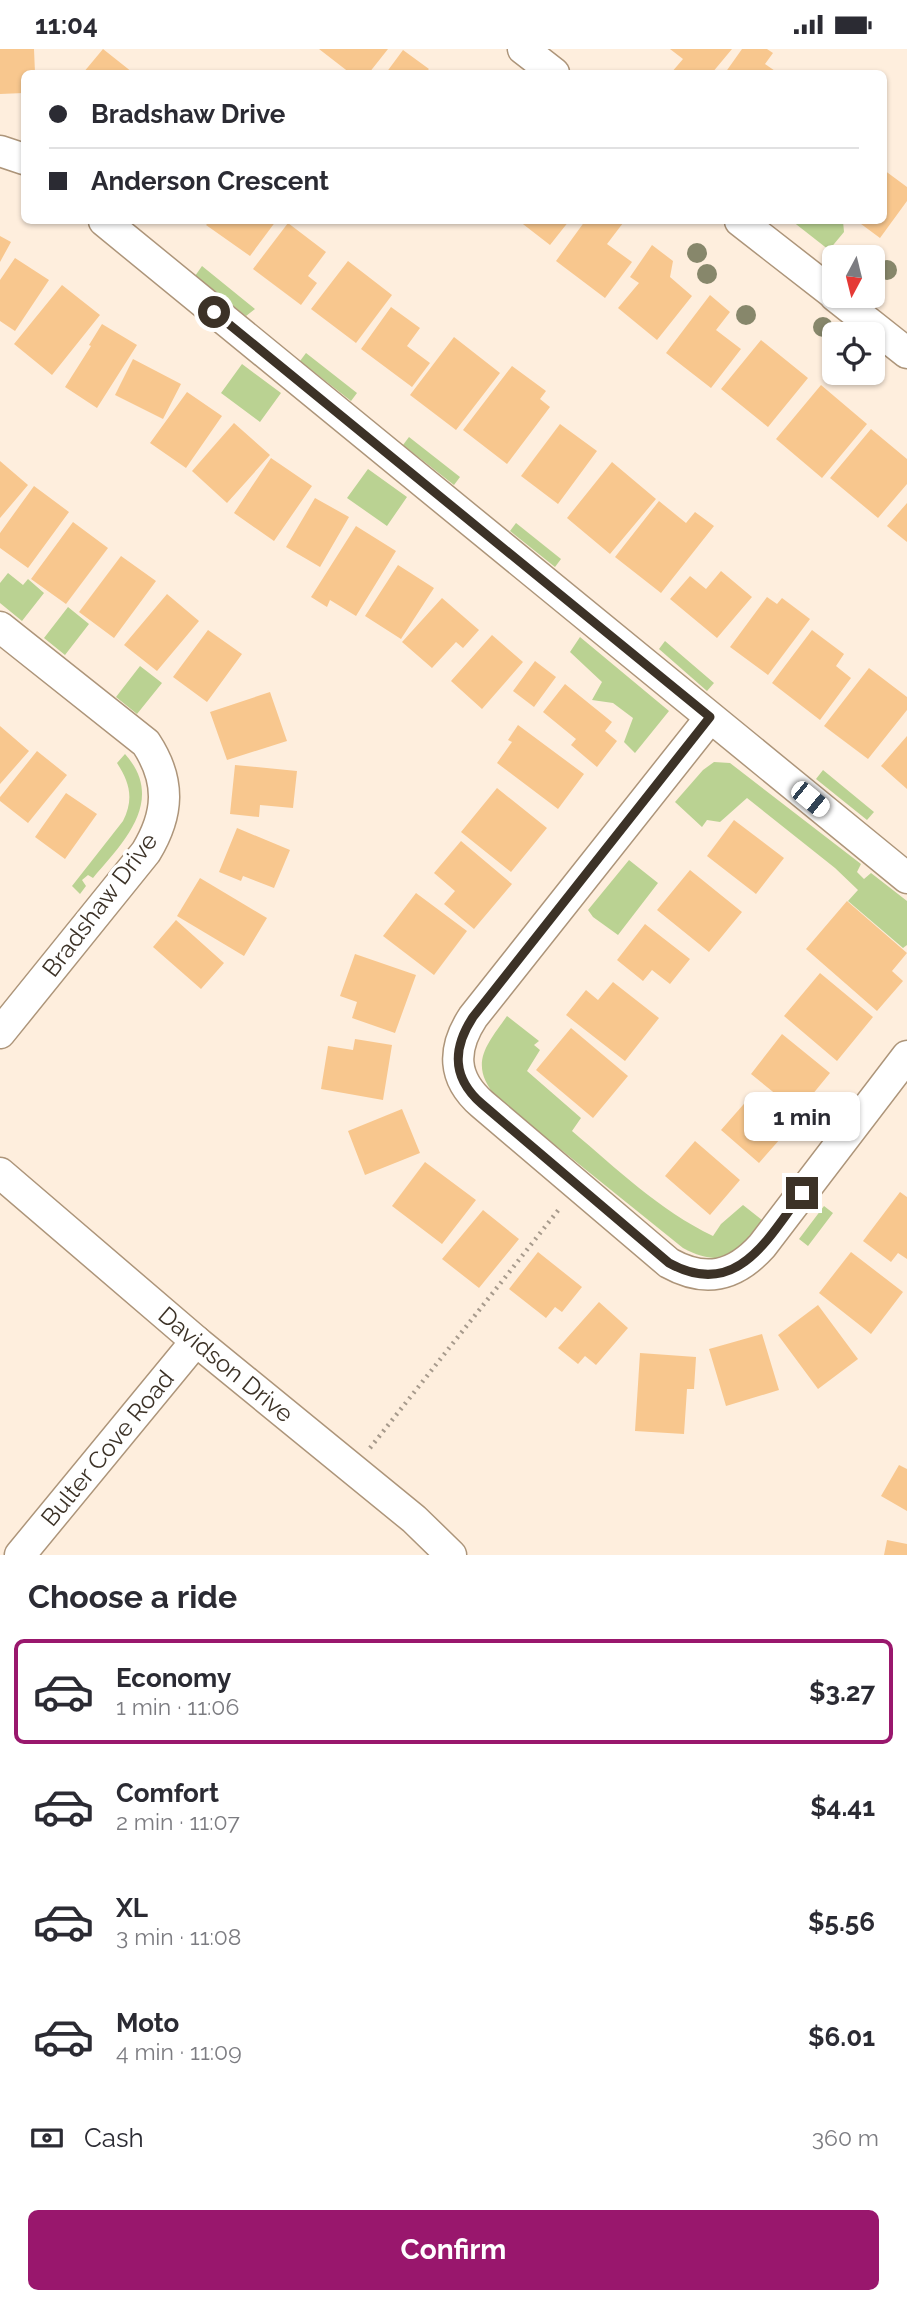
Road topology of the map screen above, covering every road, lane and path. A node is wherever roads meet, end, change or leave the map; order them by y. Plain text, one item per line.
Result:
1 (523, 49) edge
2 (550, 70) edge
3 (0, 151) edge
4 (21, 158) edge
5 (108, 224) edge
6 (744, 224) edge
7 (822, 285) edge
8 (851, 308) edge
9 (907, 353) edge
10 (0, 627) edge
11 (710, 717) junction
12 (907, 878) edge
13 (0, 1033) edge
14 (907, 1056) edge
15 (0, 1173) edge
16 (578, 1186) junction
17 (196, 1341) junction
18 (353, 1469) junction
19 (20, 1555) edge
20 (452, 1555) edge

1 - 2 street
3 - 4 street
5 - 11 street
6 - 7 street
8 - 9 street
10 - 13 street, Bradshaw Drive
11 - 12 street
11 - 16 street
14 - 16 street
15 - 17 street, Davidson Drive
16 - 18 path
17 - 18 street, Davidson Drive
17 - 19 street, Bulter Cove Road
18 - 20 street, Davidson Drive

